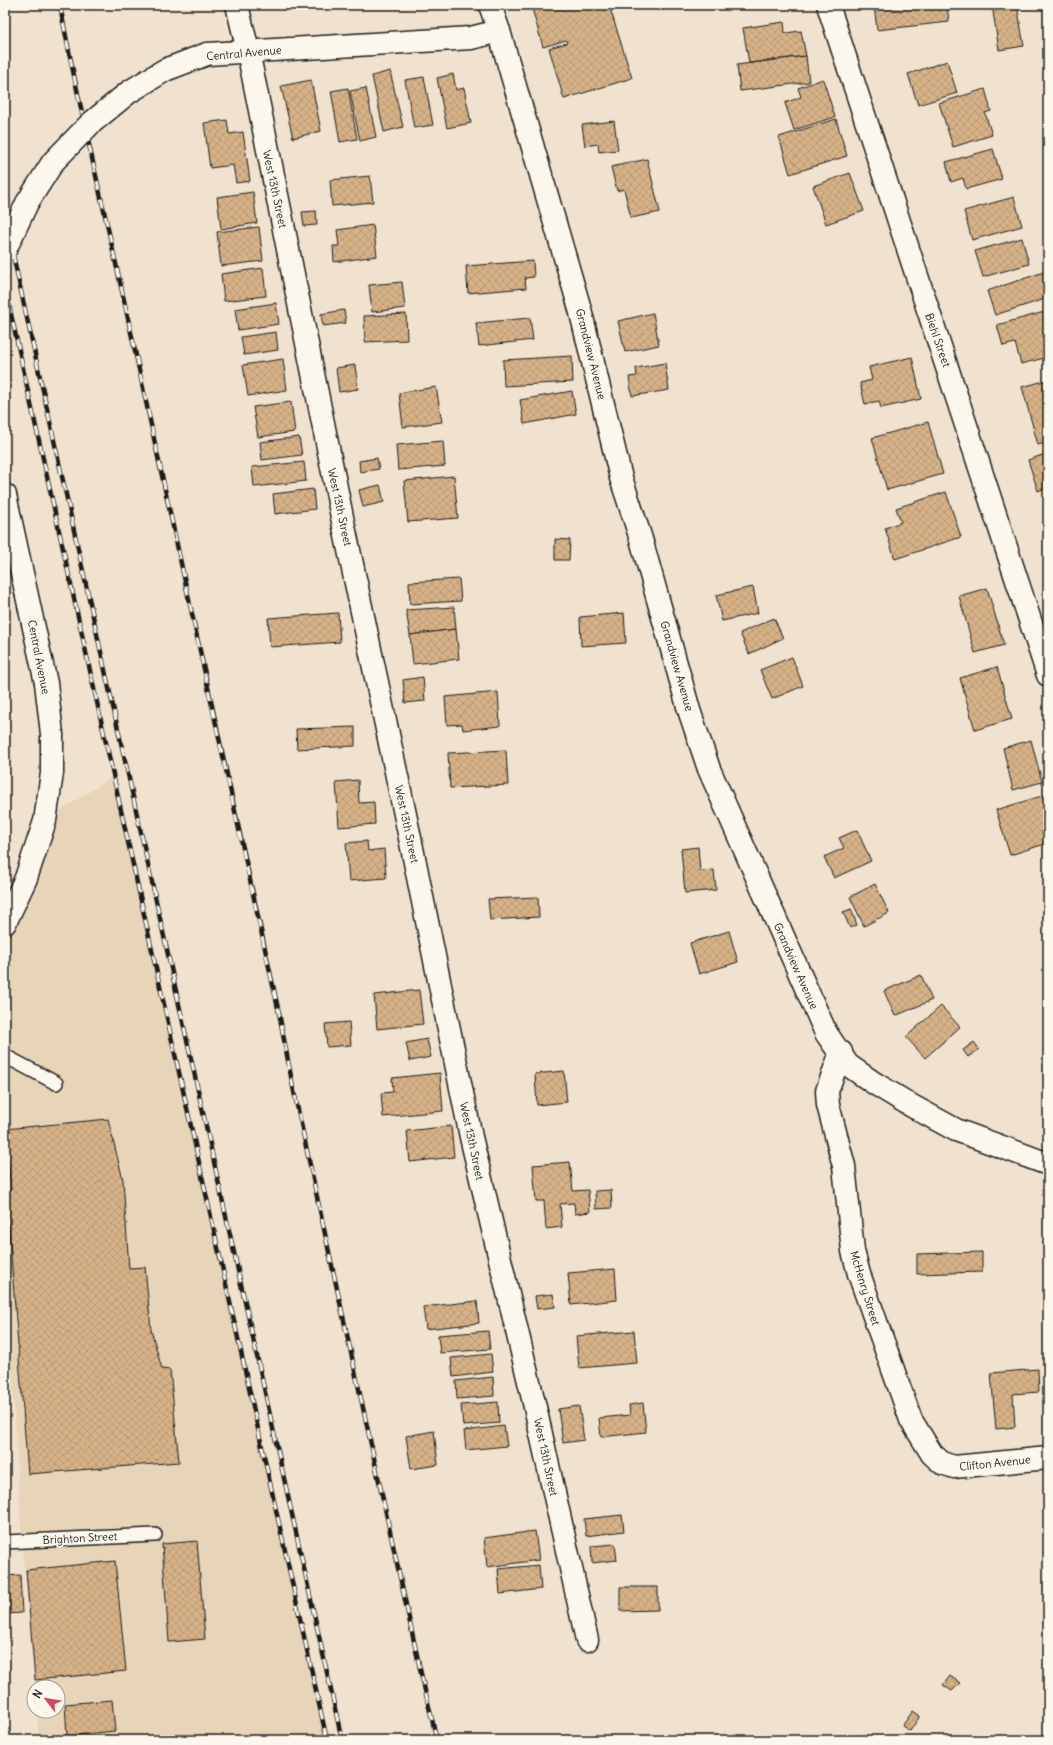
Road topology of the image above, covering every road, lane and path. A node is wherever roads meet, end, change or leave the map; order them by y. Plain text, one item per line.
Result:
1 (236, 5) edge
2 (490, 5) edge
3 (828, 5) edge
4 (499, 31) junction
5 (248, 51) junction
6 (5, 250) edge
7 (5, 495) edge
8 (1048, 675) edge
9 (5, 923) edge
10 (841, 1052) junction
11 (5, 1056) edge
12 (56, 1083) dead end
13 (1048, 1164) edge
14 (1048, 1458) edge
15 (942, 1463) joint
16 (155, 1535) dead end
17 (5, 1542) edge
18 (587, 1640) dead end

1 - 5 street, West 13th Street
2 - 4 street, Grandview Avenue
3 - 8 street, Biehl Street
4 - 5 street, Central Avenue
4 - 10 street, Grandview Avenue
5 - 6 street, Central Avenue, bridge
5 - 18 street, West 13th Street
7 - 9 street, Central Avenue
10 - 13 street, Grandview Avenue
10 - 15 street, McHenry Street
11 - 12 lane
14 - 15 street, Clifton Avenue
16 - 17 lane, Brighton Street

